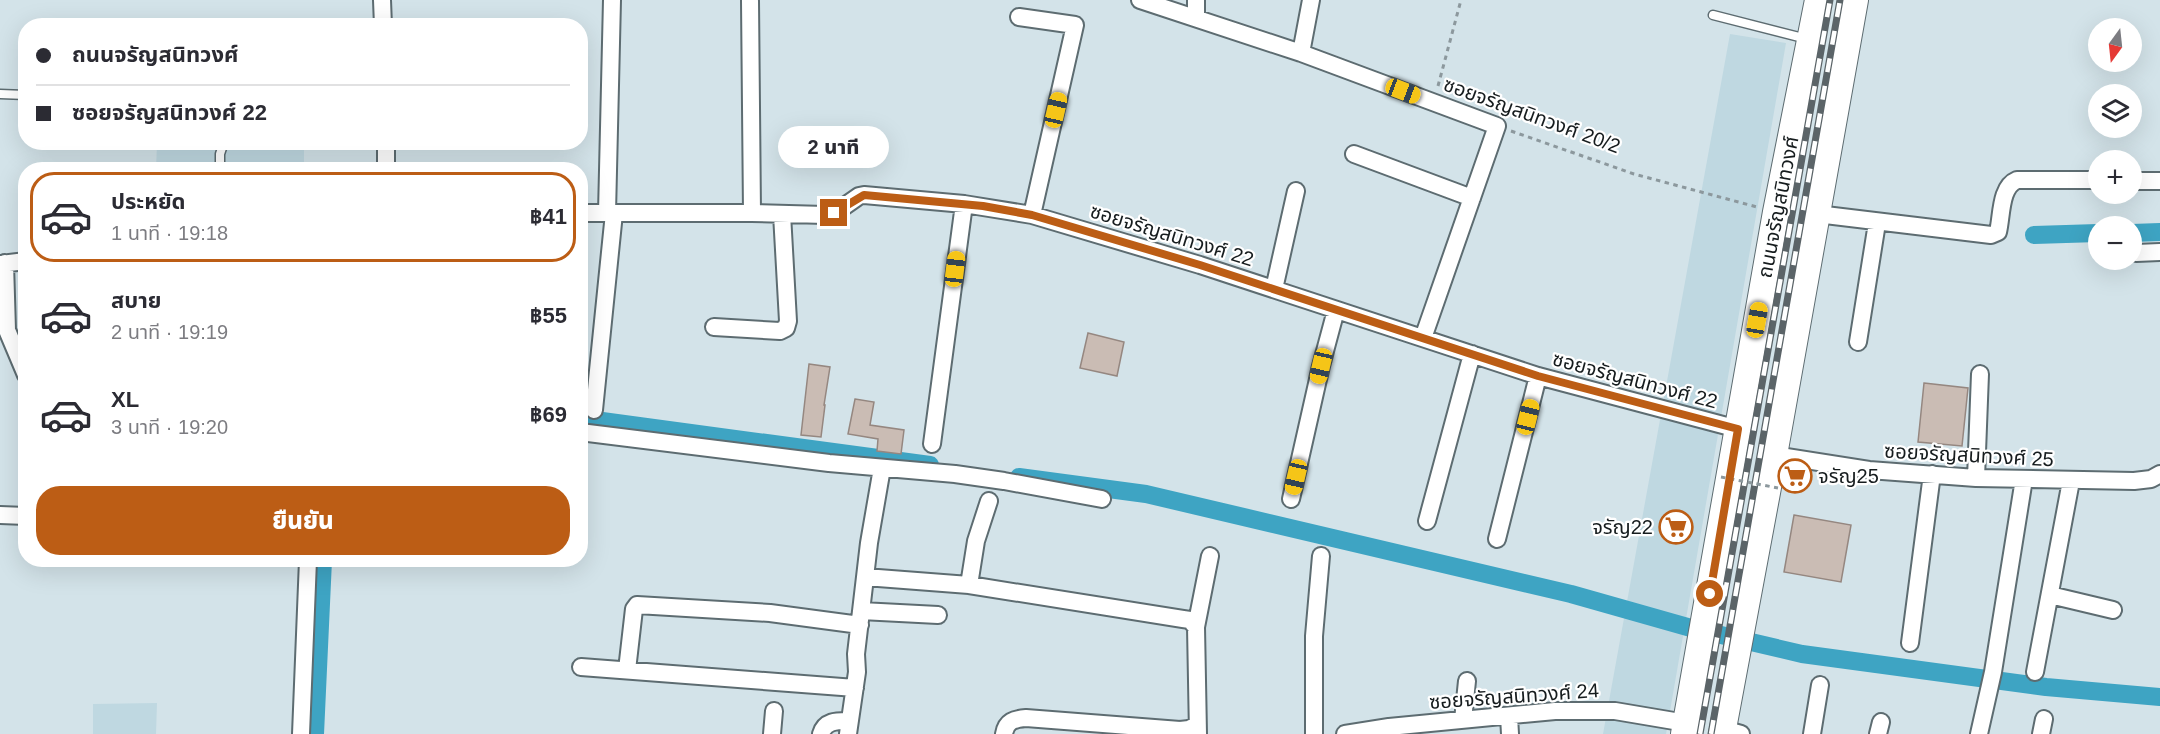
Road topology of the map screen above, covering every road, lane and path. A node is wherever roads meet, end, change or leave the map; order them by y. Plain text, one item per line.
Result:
1 (382, 0) edge
2 (612, 0) edge
3 (1140, 0) edge
4 (1197, 0) edge
5 (1311, 0) edge
6 (1461, 0) edge
7 (1818, 0) edge
8 (1855, 0) edge
9 (750, 1) edge
10 (1713, 15) dead end
11 (1019, 17) dead end
12 (383, 18) edge
13 (1196, 18) junction
14 (1810, 40) junction
15 (1302, 53) junction
16 (0, 94) edge
17 (18, 95) edge
18 (1433, 102) junction
19 (1497, 126) junction
20 (1354, 154) dead end
21 (2088, 180) edge
22 (2142, 181) edge
23 (2160, 181) edge
24 (1296, 191) dead end
25 (1472, 198) junction
26 (964, 204) junction
27 (1776, 212) junction
28 (588, 213) edge
29 (610, 213) junction
30 (752, 213) junction
31 (782, 214) junction
32 (1817, 214) junction
33 (1032, 215) junction
34 (1877, 223) junction
35 (2160, 252) edge
36 (2142, 253) edge
37 (18, 262) edge
38 (2, 264) edge
39 (1274, 289) junction
40 (1336, 310) junction
41 (714, 327) dead end
42 (1423, 338) junction
43 (1858, 342) dead end
44 (1472, 354) junction
45 (18, 356) edge
46 (1980, 374) dead end
47 (1538, 376) junction
48 (594, 410) dead end
49 (1738, 429) junction
50 (588, 433) edge
51 (932, 444) dead end
52 (1774, 454) junction
53 (882, 468) junction
54 (1932, 474) junction
55 (2160, 474) edge
56 (1721, 477) dead end
57 (1976, 478) junction
58 (2024, 479) junction
59 (2072, 481) junction
60 (1778, 488) dead end
61 (1291, 499) dead end
62 (1102, 500) dead end
63 (989, 501) dead end
64 (0, 515) edge
65 (18, 516) edge
66 (1427, 521) dead end
67 (1497, 539) dead end
68 (1210, 556) dead end
69 (1321, 556) dead end
70 (308, 567) edge
71 (866, 577) junction
72 (969, 585) junction
73 (2050, 595) junction
74 (2113, 610) dead end
75 (938, 615) dead end
76 (860, 618) junction
77 (1196, 627) junction
78 (1910, 643) dead end
79 (580, 667) dead end
80 (627, 670) junction
81 (2035, 672) dead end
82 (1467, 681) dead end
83 (1820, 685) dead end
84 (855, 688) junction
85 (774, 711) dead end
86 (1509, 716) junction
87 (1463, 720) junction
88 (849, 727) edge
89 (1685, 729) edge
90 (1197, 730) edge
91 (1729, 732) edge
92 (301, 734) edge
93 (772, 734) edge
94 (821, 734) edge
95 (1004, 734) edge
96 (1314, 734) edge
97 (1345, 734) edge
98 (1510, 734) edge
99 (1812, 734) edge
100 (1979, 734) edge

1 - 12 street
2 - 29 street
3 - 13 street, ซอยจรัญสนิทวงศ์ 20/2
4 - 13 street
5 - 15 street
6 - 18 path
7 - 14 main road, ถนนจรัญสนิทวงศ์
8 - 32 main road, ถนนจรัญสนิทวงศ์
9 - 30 street
10 - 14 lane
11 - 33 street
13 - 15 street, ซอยจรัญสนิทวงศ์ 20/2
14 - 27 main road, ถนนจรัญสนิทวงศ์
15 - 18 street, ซอยจรัญสนิทวงศ์ 20/2
16 - 17 lane
18 - 19 street, ซอยจรัญสนิทวงศ์ 20/2
19 - 25 street
19 - 27 path, ซอยจรัญสนิทวงศ์ 20/2
20 - 25 street
21 - 34 street
22 - 23 street
24 - 39 street
25 - 42 street
26 - 31 street, ซอยจรัญสนิทวงศ์ 22
26 - 33 street, ซอยจรัญสนิทวงศ์ 22
26 - 51 street
27 - 49 main road, ถนนจรัญสนิทวงศ์
28 - 29 street, ซอยจรัญสนิทวงศ์ 22
29 - 30 street, ซอยจรัญสนิทวงศ์ 22
29 - 48 street
30 - 31 street, ซอยจรัญสนิทวงศ์ 22
31 - 41 street
32 - 34 street
32 - 52 main road, ถนนจรัญสนิทวงศ์
33 - 39 street, ซอยจรัญสนิทวงศ์ 22
34 - 43 street
35 - 36 street
37 - 38 street
38 - 45 street
39 - 40 street, ซอยจรัญสนิทวงศ์ 22
40 - 42 street, ซอยจรัญสนิทวงศ์ 22
40 - 61 street
42 - 44 street, ซอยจรัญสนิทวงศ์ 22
44 - 47 street, ซอยจรัญสนิทวงศ์ 22
44 - 66 street
46 - 57 street
47 - 49 street, ซอยจรัญสนิทวงศ์ 22
47 - 67 street
49 - 89 main road, ถนนจรัญสนิทวงศ์
50 - 53 street
52 - 54 street, ซอยจรัญสนิทวงศ์ 25
52 - 91 main road, ถนนจรัญสนิทวงศ์
53 - 62 street
53 - 71 street
54 - 57 street, ซอยจรัญสนิทวงศ์ 25
54 - 78 street
55 - 59 street, ซอยจรัญสนิทวงศ์ 25
56 - 60 path, bridge
57 - 58 street, ซอยจรัญสนิทวงศ์ 25
58 - 59 street, ซอยจรัญสนิทวงศ์ 25
58 - 100 street
59 - 73 street
63 - 72 street
64 - 65 street
68 - 77 street
69 - 96 street
70 - 92 street
71 - 72 street
71 - 76 street
72 - 77 street
73 - 74 street
73 - 81 street
75 - 76 street
76 - 80 street
76 - 84 street
77 - 90 street
79 - 80 street
80 - 84 street
82 - 87 street
83 - 99 street
84 - 88 street
85 - 93 street
86 - 87 street, ซอยจรัญสนิทวงศ์ 24
86 - 89 street, ซอยจรัญสนิทวงศ์ 24
86 - 98 street
87 - 97 street, ซอยจรัญสนิทวงศ์ 24
88 - 94 street
90 - 95 street

